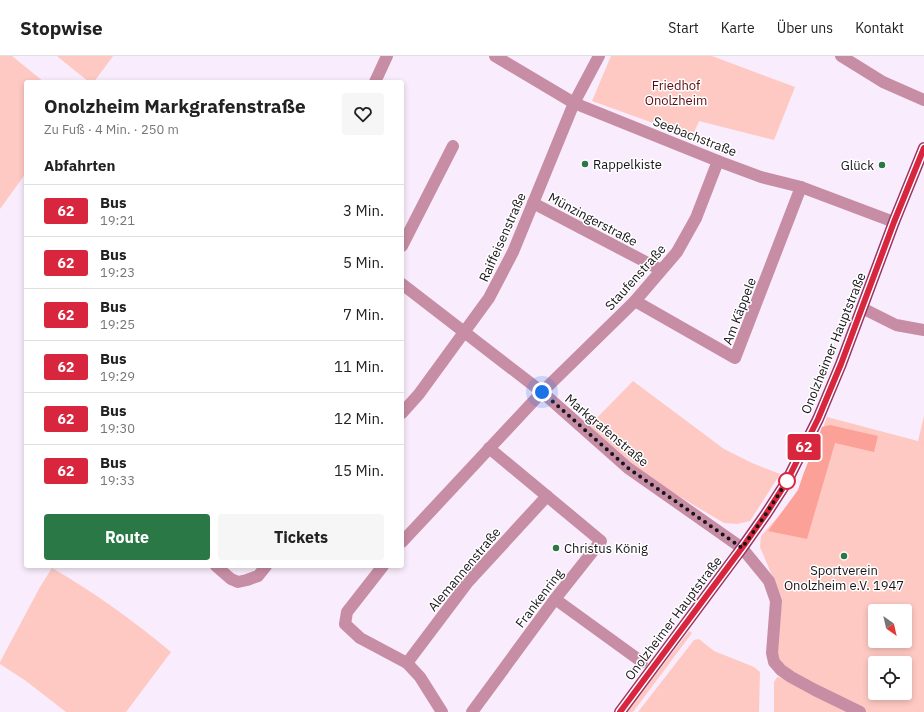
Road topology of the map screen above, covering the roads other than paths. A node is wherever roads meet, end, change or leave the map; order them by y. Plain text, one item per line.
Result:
1 (387, 56) edge
2 (495, 56) edge
3 (599, 56) edge
4 (841, 56) edge
5 (377, 80) edge
6 (924, 100) edge
7 (574, 103) junction
8 (453, 146) dead end
9 (924, 148) edge
10 (718, 161) junction
11 (801, 187) junction
12 (533, 203) junction
13 (894, 222) junction
14 (404, 242) edge
15 (661, 270) junction
16 (404, 286) edge
17 (635, 301) junction
18 (862, 308) junction
19 (924, 330) edge
20 (465, 333) junction
21 (542, 392) junction
22 (404, 411) edge
23 (489, 448) junction
24 (547, 496) junction
25 (404, 540) edge
26 (742, 548) junction
27 (218, 568) edge
28 (264, 568) edge
29 (381, 568) edge
30 (555, 599) junction
31 (642, 662) dead end
32 (407, 663) junction
33 (442, 712) edge
34 (472, 712) edge
35 (620, 712) edge
36 (860, 712) edge

1 - 5 street
2 - 7 street, Seebachstraße
3 - 7 street, Raiffeisenstraße
4 - 6 street
7 - 10 street, Seebachstraße
7 - 12 street, Raiffeisenstraße
8 - 14 street
9 - 13 main road, Onolzheimer Hauptstraße
10 - 11 street, Seebachstraße
10 - 15 street, Staufenstraße
11 - 13 street, Seebachstraße
11 - 17 street, Am Käppele
12 - 15 street, Münzingerstraße
12 - 20 street, Raiffeisenstraße
13 - 18 main road, Onolzheimer Hauptstraße
15 - 17 street, Staufenstraße
16 - 20 street, Markgrafenstraße
17 - 21 street, Staufenstraße
18 - 19 street
18 - 26 main road, Onolzheimer Hauptstraße
20 - 21 street, Markgrafenstraße
20 - 22 street, Raiffeisenstraße
21 - 23 street
21 - 26 street, Markgrafenstraße
23 - 24 street, Frankenring
23 - 25 street
24 - 30 street, Frankenring
24 - 32 street, Alemannenstraße
26 - 35 main road, Onolzheimer Hauptstraße
26 - 36 street, Markgrafenstraße
27 - 28 street
29 - 32 street
30 - 31 street
30 - 34 street, Frankenring
32 - 33 street

